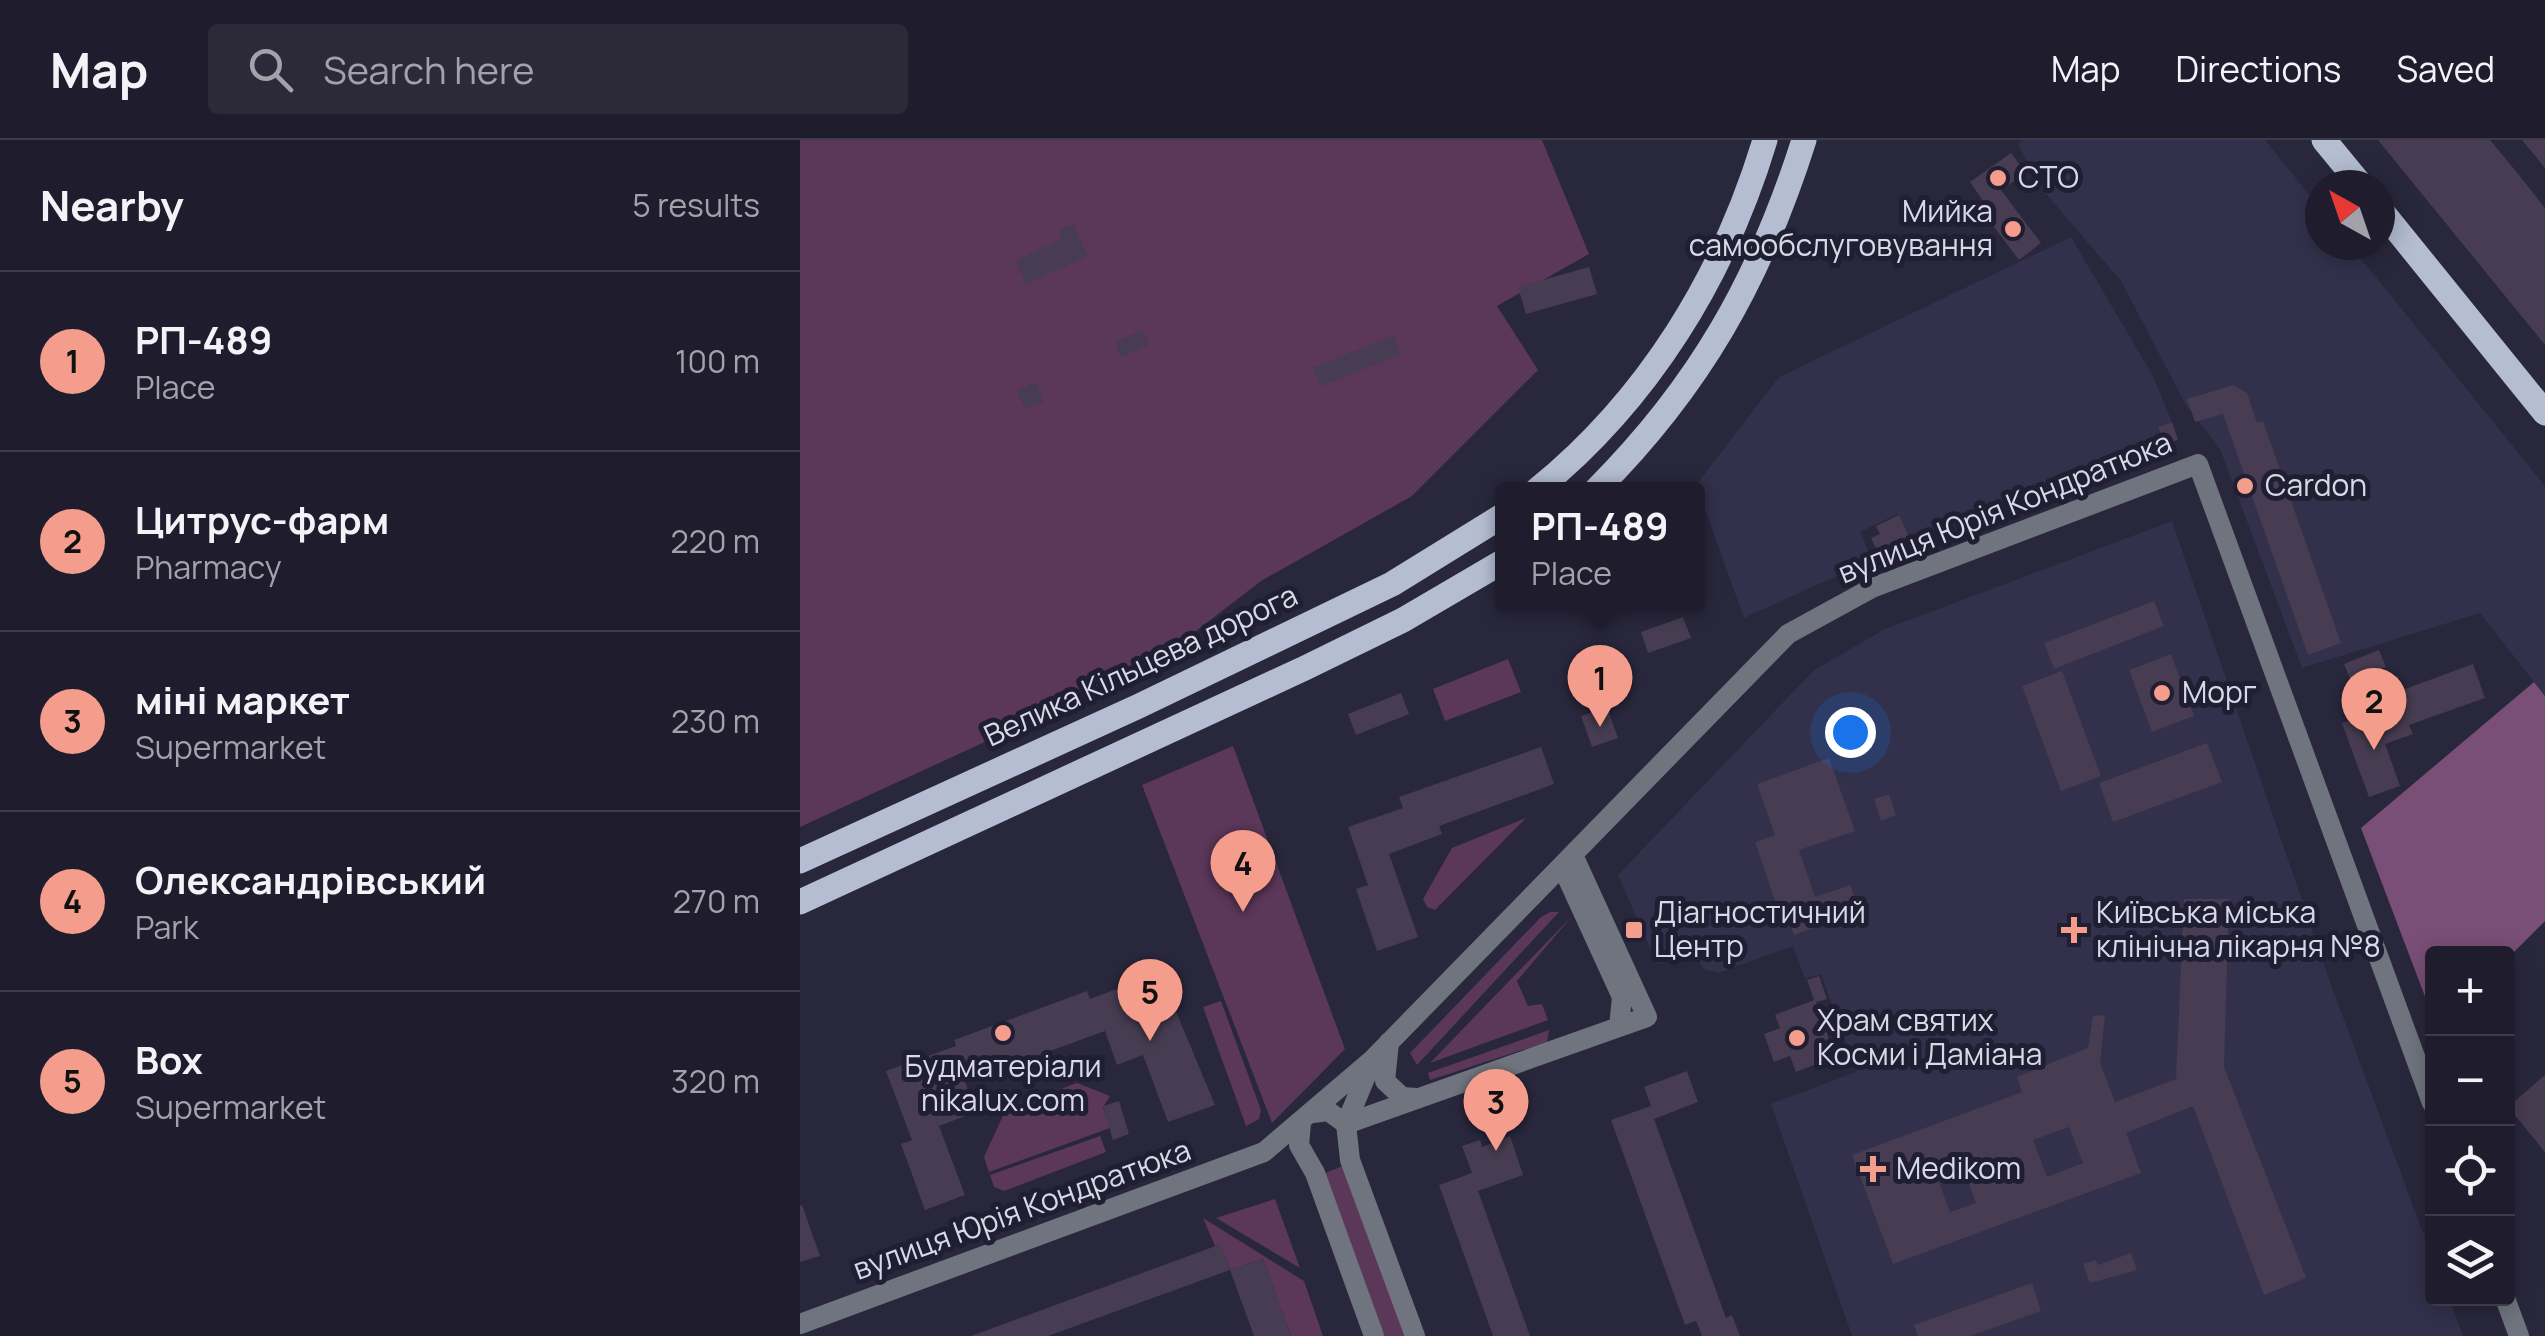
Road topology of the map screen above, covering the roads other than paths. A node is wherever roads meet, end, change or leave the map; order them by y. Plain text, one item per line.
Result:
1 (1765, 140) edge
2 (1804, 140) edge
3 (2324, 140) edge
4 (2349, 170) edge
5 (2395, 228) edge
6 (2545, 413) edge
7 (1546, 482) edge
8 (1603, 482) edge
9 (1495, 520) edge
10 (1495, 566) edge
11 (1568, 860) junction
12 (800, 861) edge
13 (800, 902) edge
14 (1619, 1027) junction
15 (1389, 1041) junction
16 (1373, 1059) junction
17 (2425, 1084) edge
18 (1417, 1098) junction
19 (1307, 1118) junction
20 (1348, 1131) junction
21 (1264, 1152) junction
22 (1303, 1152) junction
23 (2508, 1306) edge
24 (800, 1324) edge
25 (1374, 1336) edge
26 (1415, 1336) edge
27 (2519, 1336) edge

1 - 7 main road
2 - 8 main road
3 - 4 main road
5 - 6 main road
9 - 12 main road, Велика Кільцева дорога
10 - 13 main road
11 - 14 street
11 - 14 street
11 - 15 street, вулиця Юрія Кондратюка
11 - 17 street, вулиця Юрія Кондратюка
14 - 18 street
15 - 16 street, вулиця Юрія Кондратюка
15 - 18 street
16 - 19 street, вулиця Юрія Кондратюка
16 - 20 street, вулиця Юрія Кондратюка
18 - 20 street
19 - 20 street
19 - 21 street, вулиця Юрія Кондратюка
19 - 22 street
20 - 22 street
20 - 26 street
21 - 22 street, вулиця Юрія Кондратюка
21 - 24 street, вулиця Юрія Кондратюка
22 - 25 street
23 - 27 street

